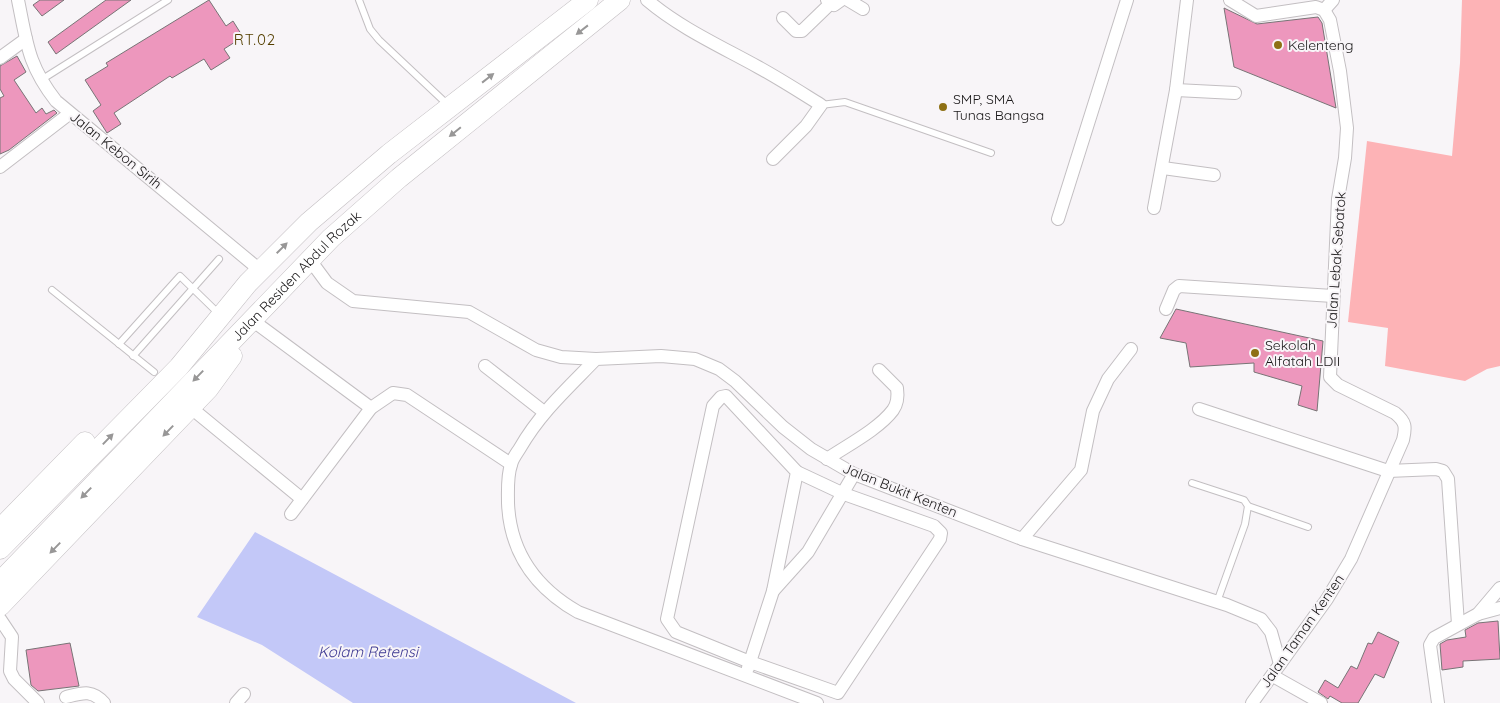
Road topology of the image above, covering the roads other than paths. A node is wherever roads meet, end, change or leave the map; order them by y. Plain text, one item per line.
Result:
1 (18, 0) edge
2 (168, 0) edge
3 (359, 0) edge
4 (588, 0) edge
5 (620, 0) edge
6 (647, 0) edge
7 (848, 0) edge
8 (1127, 0) edge
9 (1187, 0) edge
10 (1230, 0) edge
11 (1333, 0) edge
12 (833, 1) edge
13 (1302, 4) edge
14 (862, 9) dead end
15 (1324, 10) junction
16 (783, 18) dead end
17 (26, 39) junction
18 (0, 58) edge
19 (40, 80) junction
20 (1176, 90) junction
21 (1235, 93) dead end
22 (821, 105) junction
23 (450, 107) junction
24 (69, 114) junction
25 (991, 153) dead end
26 (773, 159) dead end
27 (0, 167) edge
28 (1163, 168) junction
29 (1214, 175) dead end
30 (1154, 208) dead end
31 (1058, 218) dead end
32 (219, 259) dead end
33 (310, 260) junction
34 (254, 277) junction
35 (194, 288) junction
36 (52, 290) dead end
37 (1333, 296) junction
38 (274, 297) junction
39 (1166, 309) dead end
40 (217, 312) junction
41 (256, 323) junction
42 (119, 344) junction
43 (1131, 349) dead end
44 (133, 356) junction
45 (596, 359) junction
46 (485, 366) dead end
47 (879, 370) dead end
48 (154, 372) junction
49 (190, 407) junction
50 (371, 408) junction
51 (1199, 409) dead end
52 (544, 412) junction
53 (826, 459) junction
54 (511, 464) junction
55 (1388, 471) junction
56 (798, 472) junction
57 (854, 474) junction
58 (1192, 483) dead end
59 (844, 494) junction
60 (302, 500) junction
61 (1248, 506) junction
62 (291, 514) dead end
63 (1308, 527) dead end
64 (0, 529) edge
65 (1022, 539) junction
66 (0, 549) edge
67 (1351, 559) joint
68 (0, 582) edge
69 (1500, 588) edge
70 (773, 591) junction
71 (1217, 603) junction
72 (0, 606) edge
73 (1500, 608) edge
74 (1478, 614) junction
75 (0, 619) edge
76 (1458, 624) junction
77 (750, 662) junction
78 (1280, 664) junction
79 (745, 675) junction
80 (1273, 676) junction
81 (66, 697) dead end
82 (38, 703) edge
83 (104, 703) edge
84 (817, 703) edge
85 (1252, 703) edge
86 (1321, 703) edge
87 (1438, 703) edge

1 - 17 street, Jalan Kebon Sirih
2 - 19 lane
3 - 23 lane
23 -> 4 highway, Jalan Residen Abdul Rozak
5 -> 33 highway, Jalan Residen Abdul Rozak
6 - 22 street
7 - 14 street
8 - 31 street
9 - 20 street
10 - 13 street
11 - 15 street
12 - 16 street
13 - 15 street
15 - 37 street, Jalan Lebak Sebatok
17 - 18 street
17 - 19 street, Jalan Kebon Sirih
19 - 24 street, Jalan Kebon Sirih
20 - 21 street
20 - 28 street
22 - 25 lane
22 - 26 street
34 -> 23 highway, Jalan Residen Abdul Rozak
24 - 27 street
24 - 34 street, Jalan Kebon Sirih
28 - 29 street
28 - 30 street
32 - 35 lane
33 - 38 highway, Jalan Residen Abdul Rozak
33 - 45 street, Jalan Bukit Kenten
34 - 40 highway
66 -> 34 highway, Jalan Residen Abdul Rozak
35 - 40 lane
35 - 42 lane
35 - 44 lane
36 - 42 lane
37 - 39 street
37 - 55 street, Jalan Lebak Sebatok
38 - 41 highway
38 -> 68 highway, Jalan Residen Abdul Rozak
40 - 48 highway
41 - 49 highway
41 - 50 street
42 - 44 lane
43 - 65 street
44 - 48 lane
45 - 52 street
45 - 53 street, Jalan Bukit Kenten
46 - 52 street
47 - 53 street
48 - 64 highway
49 - 60 street
49 -> 72 highway
50 - 54 street
50 - 60 street
51 - 55 street
52 - 54 street
53 - 57 street, Jalan Bukit Kenten
54 - 79 street
55 - 67 street, Jalan Lebak Sebatok
55 - 76 street
56 - 59 street
56 - 70 street
56 - 77 street
57 - 59 street
57 - 65 street, Jalan Bukit Kenten
58 - 61 lane
59 - 70 street
59 - 77 street
60 - 62 street
61 - 63 lane
61 - 71 lane
65 - 71 street, Jalan Bukit Kenten
67 - 78 street, Jalan Taman Kenten
69 - 74 street
70 - 77 street
71 - 78 street, Jalan Bukit Kenten
73 - 74 street
74 - 76 street
75 - 82 street
76 - 87 street
77 - 79 street
78 - 80 street, Jalan Taman Kenten
79 - 84 street
80 - 85 street, Jalan Taman Kenten
80 - 86 street
81 - 83 street

